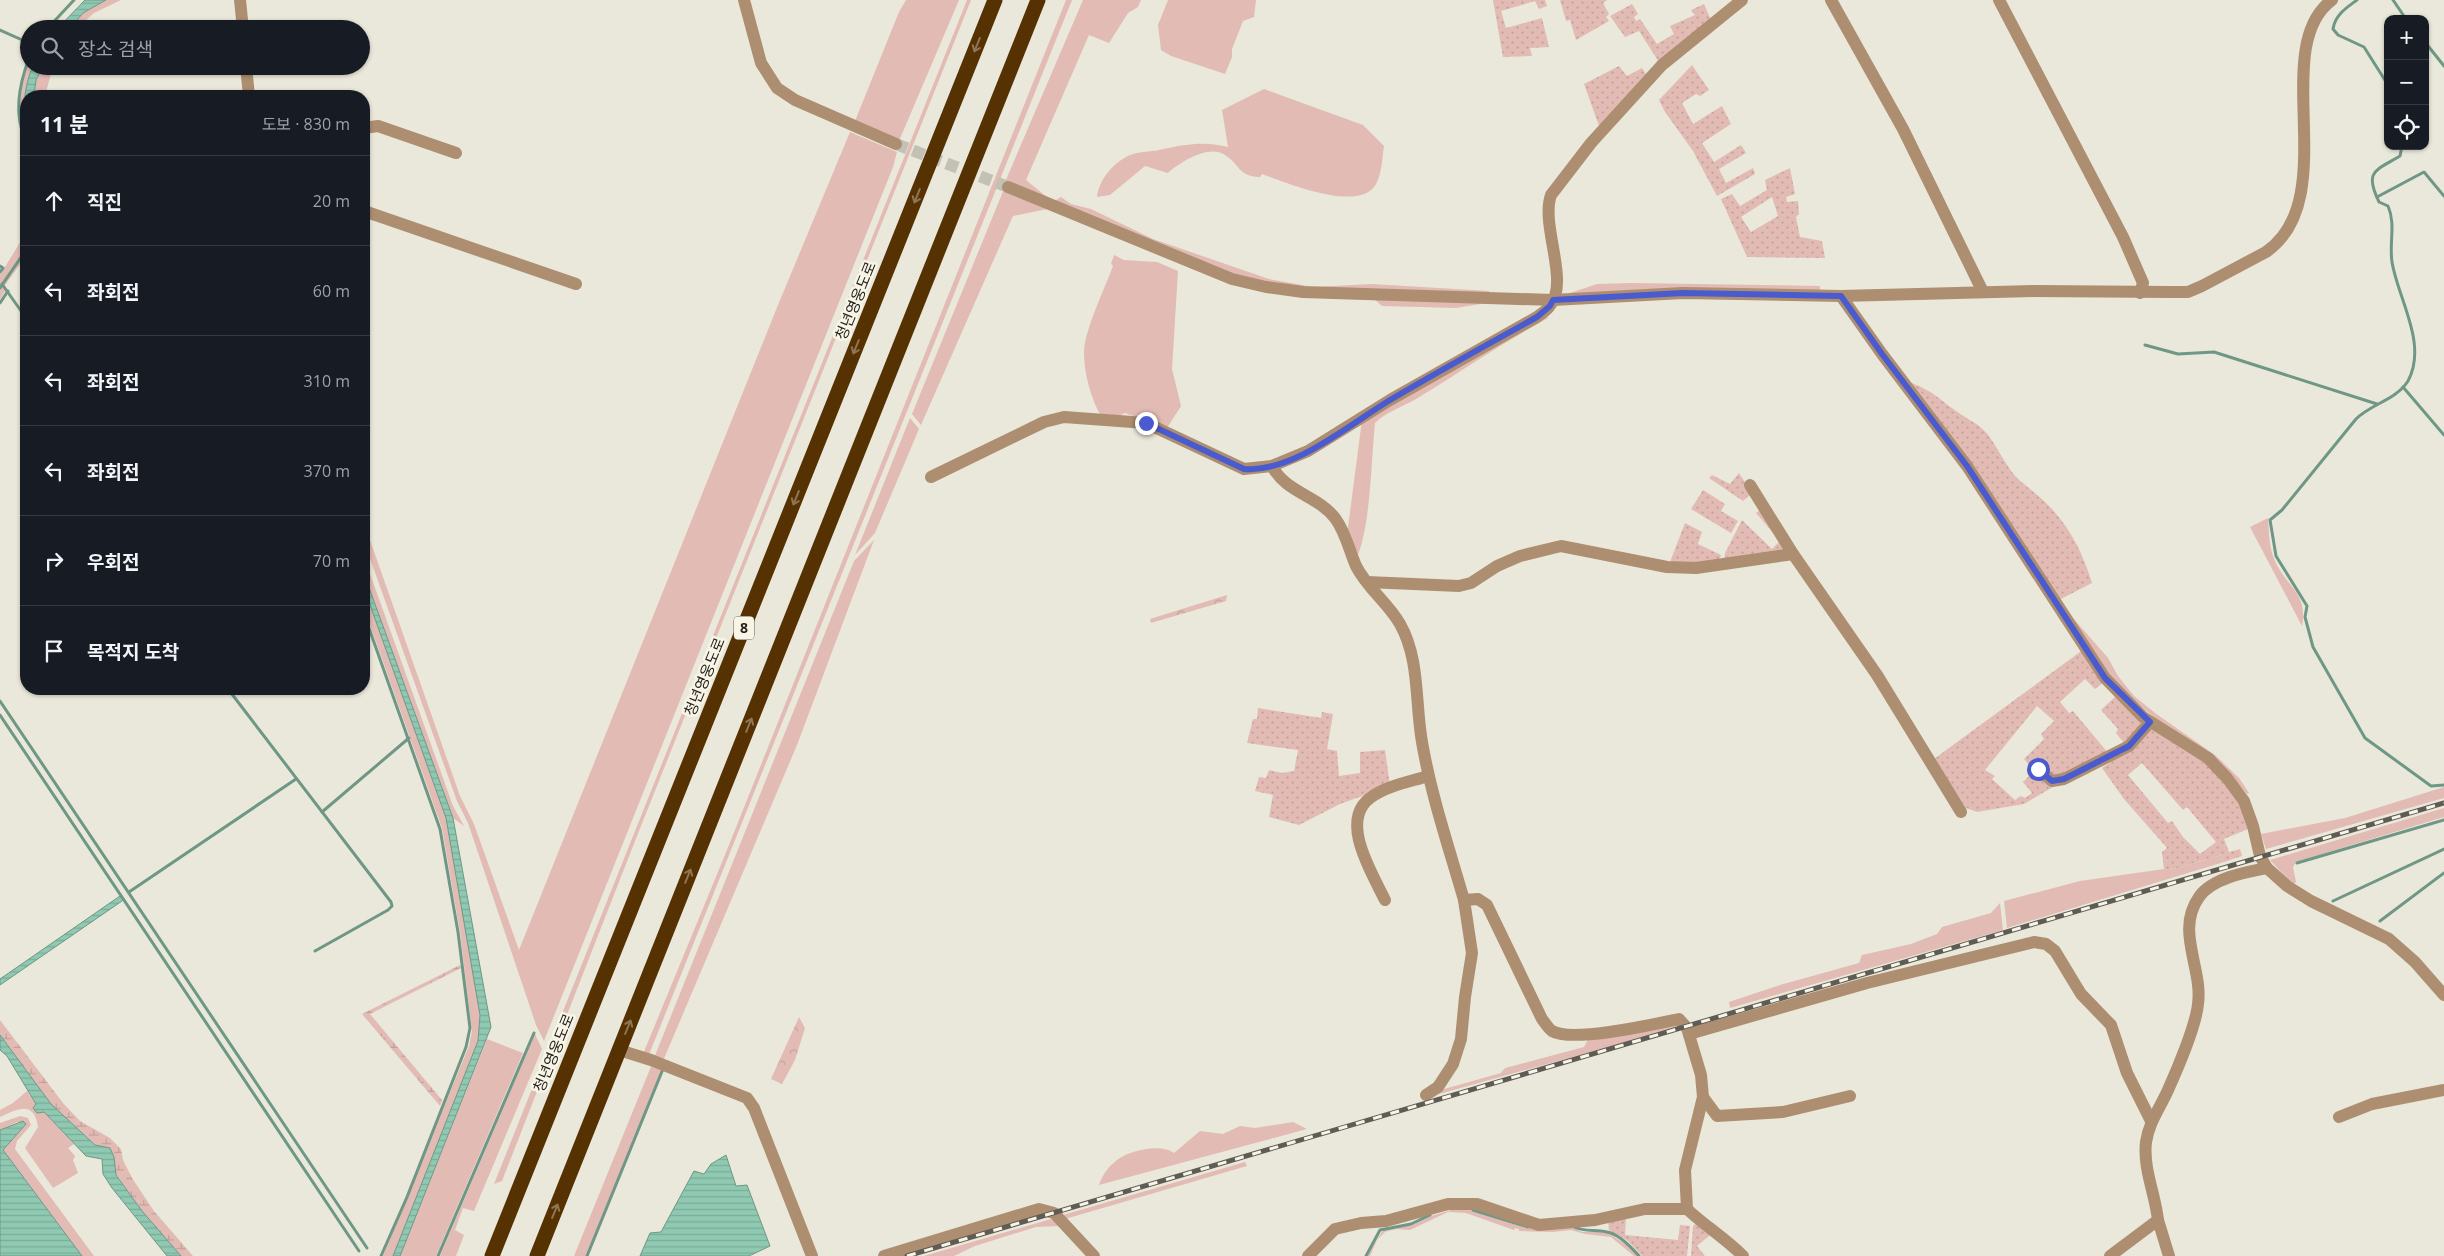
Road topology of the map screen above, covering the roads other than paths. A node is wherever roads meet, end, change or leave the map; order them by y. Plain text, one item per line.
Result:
1 (240, 0) edge
2 (744, 0) edge
3 (995, 0) edge
4 (1038, 0) edge
5 (1742, 0) edge
6 (1830, 0) edge
7 (2000, 0) edge
8 (2332, 0) edge
9 (242, 20) edge
10 (247, 75) edge
11 (248, 90) edge
12 (370, 127) edge
13 (896, 144) tunnel mouth
14 (456, 153) dead end
15 (1008, 187) tunnel mouth
16 (370, 213) edge
17 (576, 284) dead end
18 (1983, 292) junction
19 (2140, 292) junction
20 (1841, 296) junction
21 (1553, 300) junction
22 (1272, 466) junction
23 (931, 477) dead end
24 (1750, 485) dead end
25 (1793, 554) junction
26 (1367, 582) junction
27 (2150, 722) junction
28 (2038, 769) dead end
29 (1428, 776) junction
30 (1962, 812) dead end
31 (2267, 868) junction
32 (1385, 900) dead end
33 (1464, 900) junction
34 (2444, 995) edge
35 (1689, 1034) junction
36 (619, 1050) junction
37 (2444, 1090) edge
38 (1426, 1095) dead end
39 (1850, 1096) dead end
40 (1703, 1097) junction
41 (2339, 1117) dead end
42 (2150, 1121) junction
43 (1687, 1209) junction
44 (2158, 1220) junction
45 (492, 1256) edge
46 (537, 1256) edge
47 (812, 1256) edge
48 (884, 1256) edge
49 (1094, 1256) edge
50 (1308, 1256) edge
51 (1743, 1256) edge
52 (2110, 1256) edge
53 (2169, 1256) edge

1 - 9 street
2 - 13 street
3 -> 45 highway, 청년영웅도로 / 8
36 -> 4 highway
5 - 21 street
6 - 18 street
7 - 19 street
8 - 19 street
10 - 11 street
12 - 14 street
15 - 21 street
16 - 17 street
18 - 19 street
18 - 20 street
20 - 21 street
20 - 27 street
21 - 22 street
22 - 23 street
22 - 26 street
24 - 25 street
25 - 26 street
25 - 30 street
26 - 29 street
27 - 28 street
27 - 31 street
29 - 32 street
29 - 33 street
31 - 34 street
31 - 42 street
33 - 35 street
33 - 38 street
35 - 40 street
35 - 42 street
46 -> 36 highway
36 - 47 street
37 - 41 street
39 - 40 street
40 - 43 street
42 - 44 street
43 - 50 street
43 - 51 street
44 - 52 street
44 - 53 street
48 - 49 street

